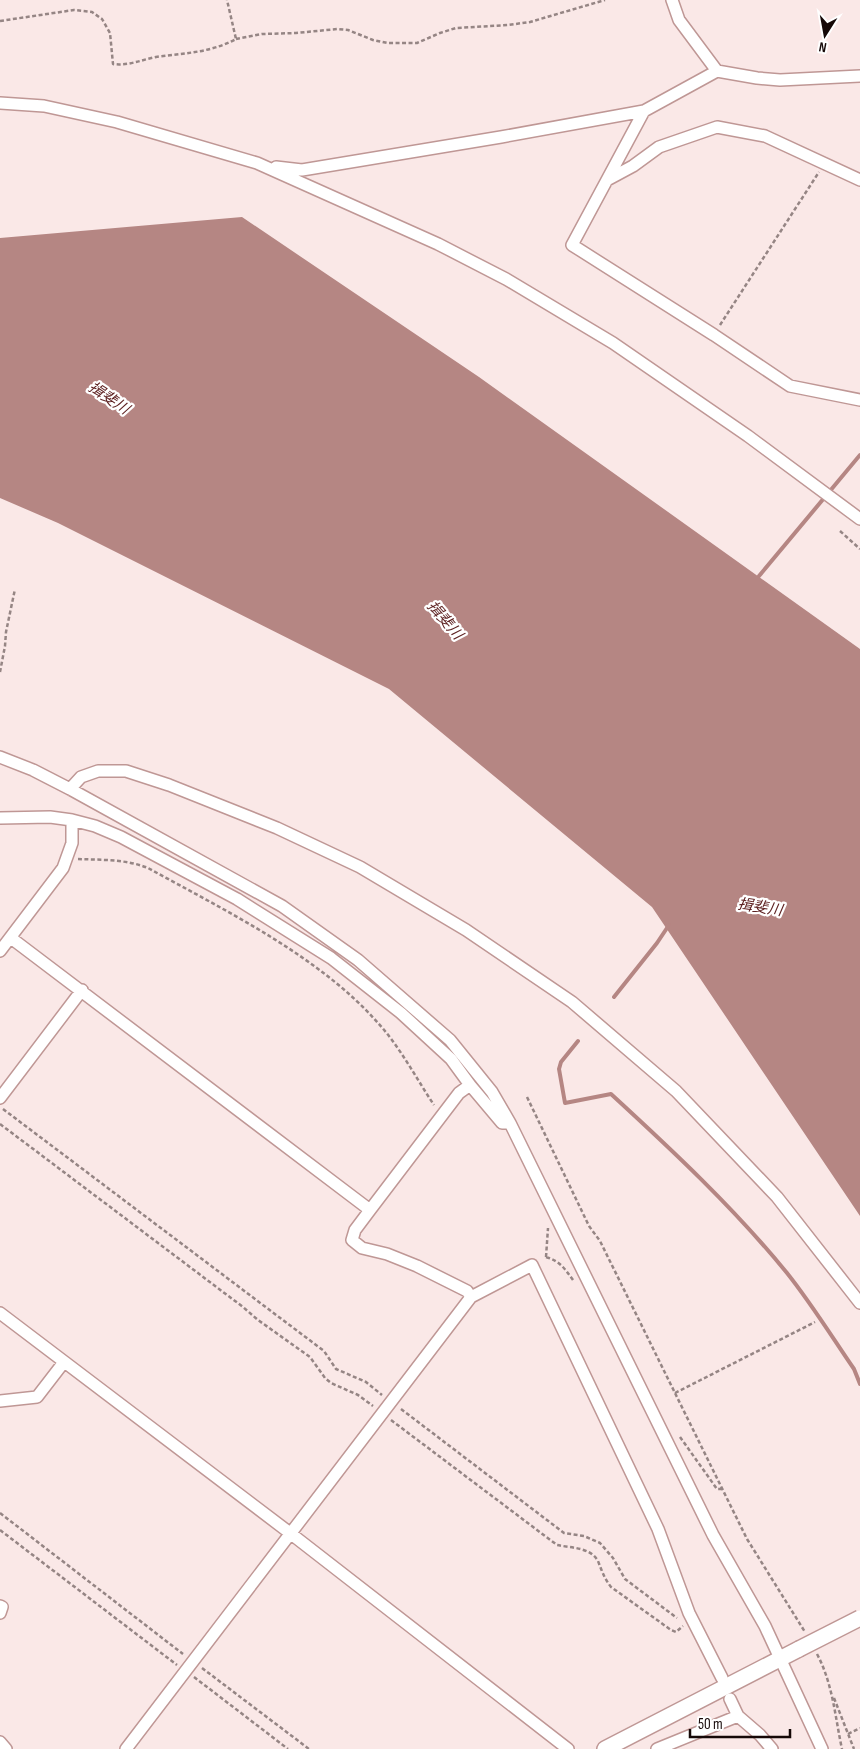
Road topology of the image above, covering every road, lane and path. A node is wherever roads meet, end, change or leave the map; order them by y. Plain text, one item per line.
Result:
1 (227, 0) edge
2 (605, 0) edge
3 (672, 0) edge
4 (0, 21) edge
5 (236, 40) junction
6 (717, 71) junction
7 (860, 76) edge
8 (0, 103) edge
9 (644, 111) junction
10 (825, 163) junction
11 (264, 166) junction
12 (607, 180) junction
13 (860, 180) edge
14 (714, 335) junction
15 (860, 400) edge
16 (860, 519) edge
17 (840, 531) dead end
18 (860, 549) edge
19 (15, 589) dead end
20 (0, 672) edge
21 (0, 757) edge
22 (70, 789) junction
23 (0, 818) edge
24 (72, 820) junction
25 (66, 858) junction
26 (11, 938) junction
27 (0, 951) edge
28 (82, 990) junction
29 (470, 1085) junction
30 (527, 1097) dead end
31 (0, 1098) edge
32 (0, 1107) edge
33 (442, 1117) junction
34 (510, 1123) junction
35 (0, 1124) edge
36 (370, 1210) junction
37 (547, 1221) dead end
38 (533, 1267) junction
39 (470, 1297) junction
40 (860, 1303) edge
41 (0, 1313) edge
42 (815, 1322) dead end
43 (64, 1362) junction
44 (675, 1393) junction
45 (0, 1401) edge
46 (390, 1401) junction
47 (382, 1413) junction
48 (676, 1432) dead end
49 (723, 1489) junction
50 (0, 1514) edge
51 (0, 1530) edge
52 (290, 1533) junction
53 (0, 1606) edge
54 (0, 1613) edge
55 (860, 1618) edge
56 (807, 1634) dead end
57 (815, 1650) dead end
58 (780, 1659) junction
59 (190, 1666) junction
60 (722, 1678) dead end
61 (832, 1694) junction
62 (730, 1699) dead end
63 (738, 1716) junction
64 (860, 1728) edge
65 (848, 1734) junction
66 (0, 1742) edge
67 (6, 1749) edge
68 (126, 1749) edge
69 (288, 1749) edge
70 (308, 1749) edge
71 (568, 1749) edge
72 (605, 1749) edge
73 (657, 1749) edge
74 (772, 1749) edge
75 (822, 1749) edge
76 (842, 1749) edge
77 (854, 1749) edge

1 - 5 path
2 - 5 path
3 - 6 street
4 - 5 path
6 - 7 street
6 - 9 street
8 - 11 street
9 - 11 street
9 - 12 street
10 - 12 street
10 - 13 street
10 - 14 path
11 - 16 street
12 - 14 street
14 - 15 street
17 - 18 path
19 - 20 path
21 - 22 street
22 - 34 street
22 - 40 street
23 - 24 street
24 - 25 street
24 - 29 street
25 - 26 street
25 - 33 path
26 - 27 street
26 - 28 street
28 - 31 street
28 - 36 street
29 - 33 street
29 - 34 street
30 - 44 path
32 - 46 path
33 - 36 street
34 - 58 street
35 - 47 path
36 - 39 street
37 - 38 path
38 - 39 street
38 - 60 street
39 - 46 street
41 - 43 street
42 - 44 path
43 - 45 street
43 - 52 street
44 - 49 path
46 - 47 street
46 - 47 path
47 - 52 street
48 - 49 path
49 - 56 path
50 - 59 path
51 - 59 path
52 - 59 street
52 - 71 street
53 - 54 street
55 - 58 street, bridge
57 - 61 path
58 - 72 street
58 - 75 street
59 - 68 street
59 - 69 path
59 - 70 path
61 - 65 path
61 - 76 path
62 - 63 street
63 - 73 street
63 - 74 street
64 - 65 path
65 - 77 path
66 - 67 street

